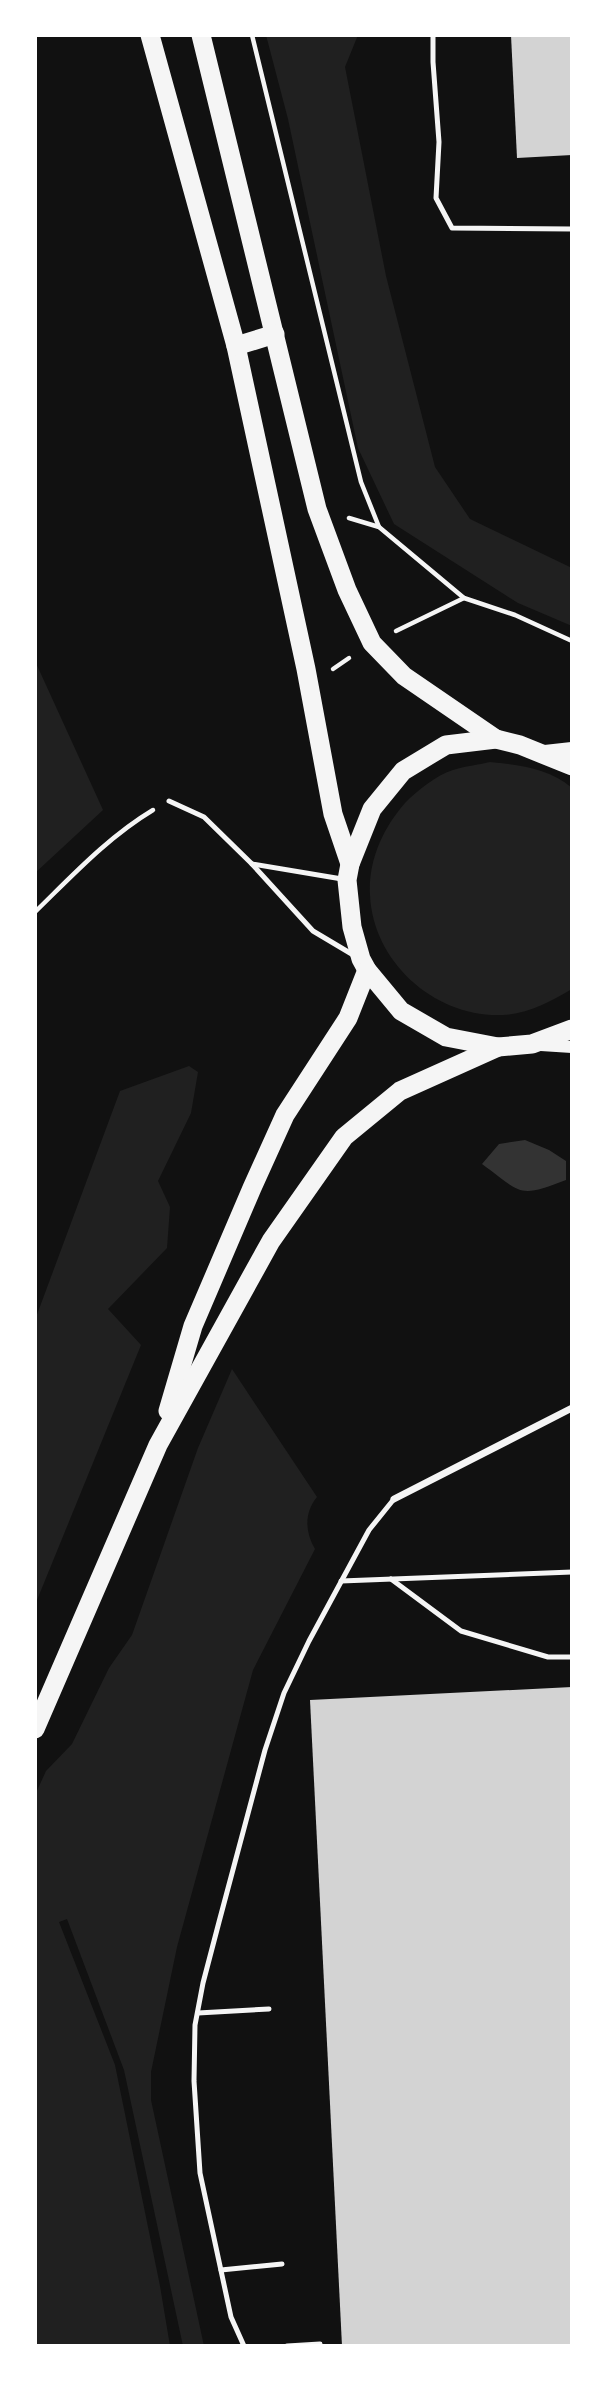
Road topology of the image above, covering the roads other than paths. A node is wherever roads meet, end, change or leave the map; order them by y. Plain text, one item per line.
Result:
1 (150, 35) edge
2 (201, 35) edge
3 (433, 35) edge
4 (572, 229) edge
5 (275, 334) junction
6 (236, 345) junction
7 (496, 739) junction
8 (572, 751) edge
9 (545, 754) junction
10 (572, 766) edge
11 (169, 800) road end
12 (252, 864) junction
13 (349, 872) junction
14 (364, 965) junction
15 (572, 1029) edge
16 (532, 1044) junction
17 (498, 1047) junction
18 (572, 1047) edge
19 (572, 1408) edge
20 (158, 1445) junction
21 (394, 1499) joint
22 (572, 1572) edge
23 (391, 1579) junction
24 (341, 1581) junction
25 (572, 1657) edge
26 (35, 1730) edge
27 (270, 2009) dead end
28 (198, 2013) junction
29 (282, 2264) dead end
30 (221, 2270) junction
31 (320, 2344) edge
32 (244, 2346) edge
33 (287, 2346) edge

1 - 6 highway
2 - 5 highway
3 - 4 lane
5 - 6 highway
5 - 7 highway
6 - 13 highway
7 - 9 highway
7 - 13 highway
8 - 9 main road
9 - 10 highway
11 - 12 lane
12 - 13 lane
12 - 14 lane
13 - 14 highway
14 - 17 highway
14 - 20 highway
15 - 16 highway
16 - 17 highway
16 - 18 street
17 - 20 highway
19 - 21 street
20 - 26 highway
21 - 24 lane
22 - 23 lane
23 - 24 lane
23 - 25 lane
24 - 28 lane
27 - 28 lane
28 - 30 lane
29 - 30 lane
30 - 32 lane
31 - 33 lane

